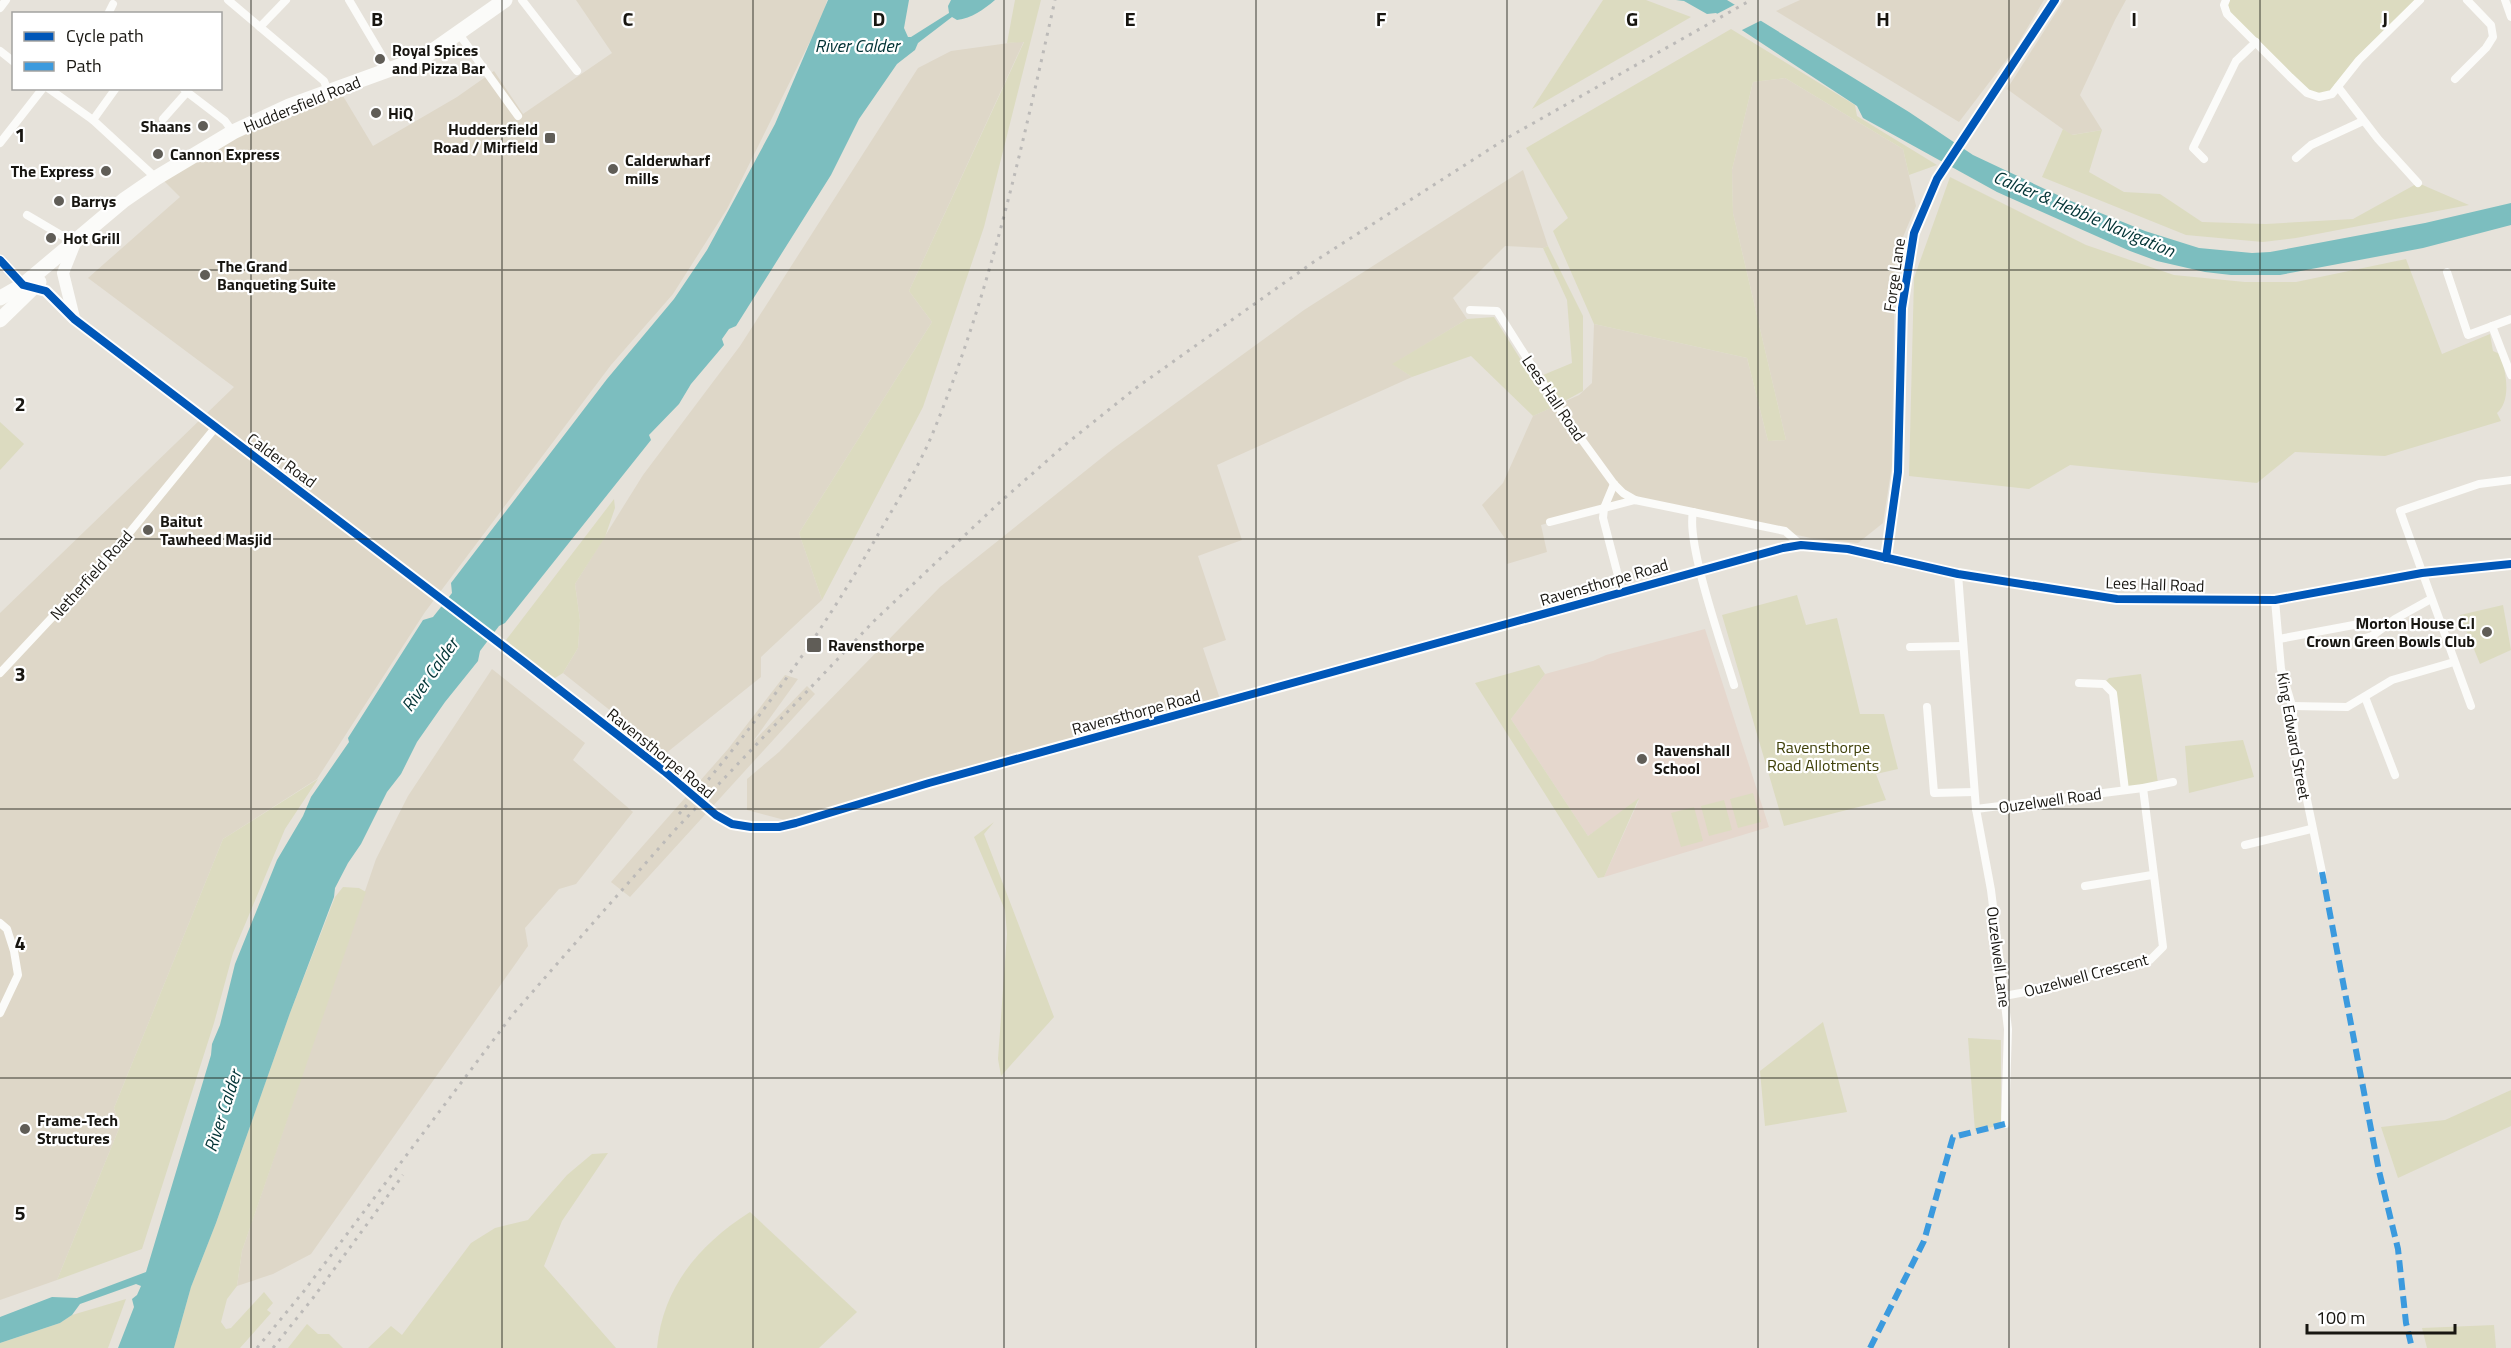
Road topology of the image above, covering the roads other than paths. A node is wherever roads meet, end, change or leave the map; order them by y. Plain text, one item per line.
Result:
1 (6, 0) edge
2 (228, 0) edge
3 (286, 0) edge
4 (349, 0) edge
5 (505, 0) edge
6 (522, 0) edge
7 (2055, 0) edge
8 (2226, 0) edge
9 (2420, 0) edge
10 (2467, 0) edge
11 (2505, 0) edge
12 (113, 4) dead end
13 (0, 8) edge
14 (109, 12) edge
15 (2511, 17) edge
16 (260, 27) junction
17 (459, 34) junction
18 (2256, 42) junction
19 (0, 51) edge
20 (12, 60) edge
21 (577, 70) dead end
22 (391, 71) junction
23 (2455, 79) dead end
24 (2338, 87) junction
25 (47, 90) edge
26 (49, 90) edge
27 (115, 90) edge
28 (185, 90) edge
29 (328, 91) junction
30 (518, 117) dead end
31 (93, 120) junction
32 (163, 120) dead end
33 (2363, 121) junction
34 (233, 132) junction
35 (0, 143) edge
36 (2296, 158) dead end
37 (2204, 159) dead end
38 (156, 178) junction
39 (2418, 183) dead end
40 (27, 215) dead end
41 (74, 243) junction
42 (0, 260) edge
43 (2447, 272) dead end
44 (28, 286) junction
45 (0, 298) edge
46 (1470, 310) dead end
47 (74, 319) junction
48 (2511, 319) edge
49 (0, 320) edge
50 (2492, 326) junction
51 (2511, 375) edge
52 (215, 428) junction
53 (2511, 480) edge
54 (1614, 484) junction
55 (1635, 500) junction
56 (1604, 508) junction
57 (1693, 512) junction
58 (1550, 522) dead end
59 (1801, 545) junction
60 (1886, 558) junction
61 (2511, 564) edge
62 (1700, 568) junction
63 (2422, 573) junction
64 (1958, 574) junction
65 (1622, 591) junction
66 (2431, 599) junction
67 (2275, 600) junction
68 (2359, 624) dead end
69 (2279, 639) junction
70 (2358, 640) dead end
71 (1964, 646) junction
72 (1910, 647) dead end
73 (524, 662) joint
74 (2454, 662) junction
75 (0, 673) edge
76 (2079, 683) dead end
77 (1734, 685) dead end
78 (2365, 697) junction
79 (2292, 706) junction
80 (2471, 706) dead end
81 (1927, 707) dead end
82 (2395, 775) dead end
83 (2173, 782) dead end
84 (2143, 788) junction
85 (2125, 790) junction
86 (1974, 792) junction
87 (1976, 810) junction
88 (2311, 829) junction
89 (2245, 844) dead end
90 (2322, 872) dead end
91 (2152, 875) junction
92 (2085, 886) dead end
93 (0, 923) edge
94 (2004, 996) junction
95 (0, 1013) edge
96 (2005, 1124) dead end

1 - 13 street
2 - 16 street
3 - 16 street
4 - 22 street
5 - 17 highway, Huddersfield Road
6 - 21 street
7 - 60 street, Forge Lane
8 - 18 street
9 - 24 street
10 - 23 street
11 - 15 street
12 - 14 street
16 - 29 street
17 - 22 highway, Huddersfield Road
17 - 30 street
18 - 24 street
18 - 37 street
19 - 20 street
22 - 29 highway, Huddersfield Road
24 - 33 street
25 - 35 street
26 - 31 street
27 - 31 street
28 - 32 street
28 - 34 street
29 - 34 highway, Huddersfield Road
31 - 38 street
33 - 36 street
33 - 39 street
34 - 38 highway, Huddersfield Road
38 - 41 highway, Huddersfield Road
40 - 41 street
41 - 44 highway, Huddersfield Road
41 - 47 street
42 - 44 street
43 - 50 street
44 - 45 highway, Huddersfield Road
44 - 47 street, Calder Road
44 - 49 highway, Huddersfield Road
46 - 54 street, Lees Hall Road
47 - 52 street, Calder Road
48 - 50 street
50 - 51 street
52 - 73 street, Calder Road
52 - 75 street, Netherfield Road
53 - 63 street
54 - 55 street, Lees Hall Road
54 - 56 street
55 - 56 street, Lees Hall Road
55 - 57 street, Lees Hall Road
56 - 58 street, Lees Hall Road
56 - 65 street
57 - 59 street, Lees Hall Road
57 - 62 street
59 - 60 street, Lees Hall Road
59 - 62 street, Ravensthorpe Road
60 - 64 street, Lees Hall Road
61 - 63 street, Lees Hall Road
62 - 65 street, Ravensthorpe Road
62 - 77 street
63 - 66 street
63 - 67 street, Lees Hall Road
64 - 67 street, Lees Hall Road
64 - 71 street, Ouzelwell Lane
65 - 73 street, Ravensthorpe Road
66 - 70 street
66 - 74 street
67 - 69 street, King Edward Street
68 - 69 street
69 - 79 street, King Edward Street
71 - 72 street
71 - 86 street, Ouzelwell Lane
74 - 78 street
74 - 80 street
76 - 85 street, Ouzelwell Road
78 - 79 street
78 - 82 street
79 - 88 street, King Edward Street
81 - 86 street
83 - 84 street, Ouzelwell Road
84 - 85 street, Ouzelwell Road
84 - 91 street, Ouzelwell Crescent
85 - 87 street, Ouzelwell Road
86 - 87 street, Ouzelwell Lane
87 - 94 street, Ouzelwell Lane
88 - 89 street
88 - 90 street, King Edward Street
91 - 92 street
91 - 94 street, Ouzelwell Crescent
93 - 95 street
94 - 96 street, Ouzelwell Lane

